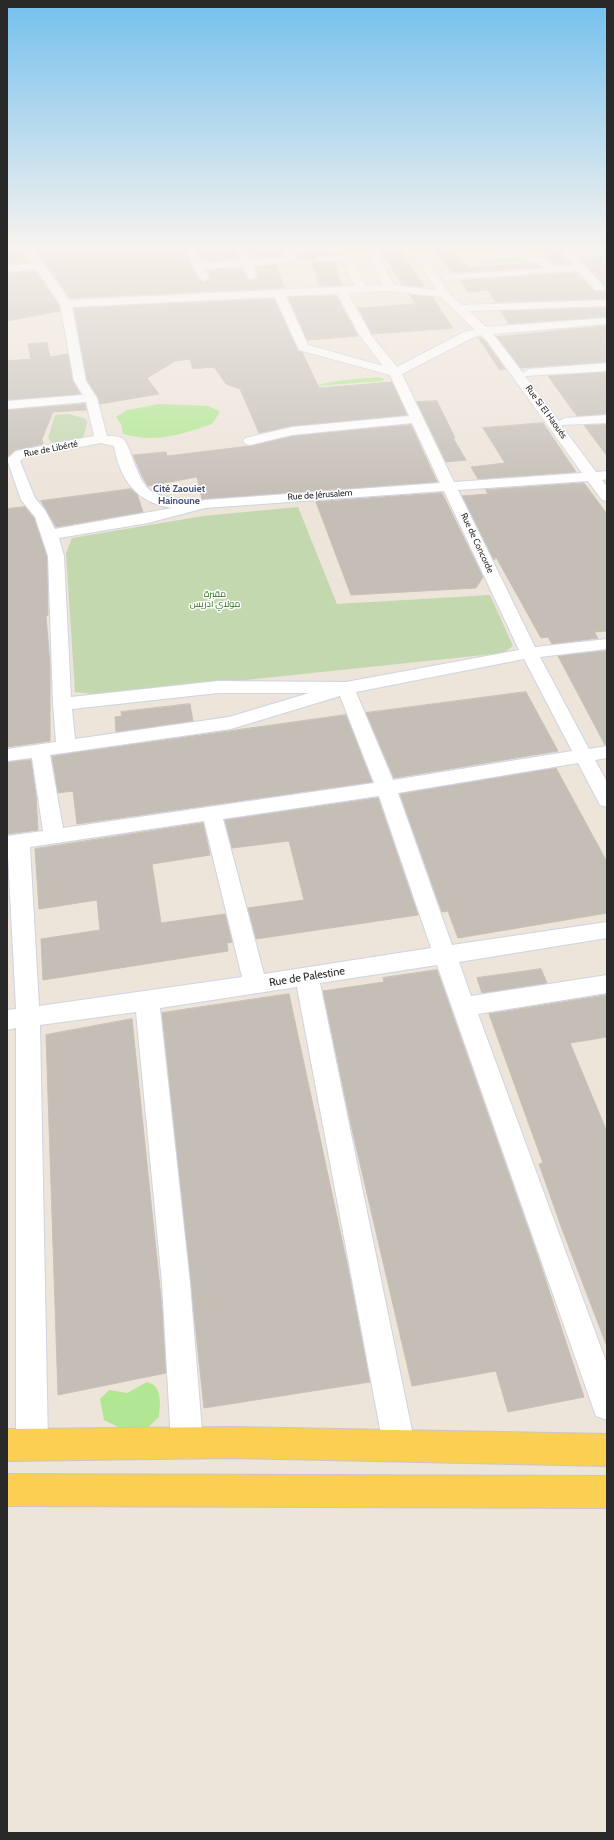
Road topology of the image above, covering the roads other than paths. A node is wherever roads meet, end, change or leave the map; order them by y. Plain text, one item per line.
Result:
1 (71, 329) edge
2 (295, 329) edge
3 (362, 329) edge
4 (505, 329) edge
5 (490, 330) junction
6 (607, 367) edge
7 (529, 372) junction
8 (395, 373) junction
9 (91, 398) junction
10 (7, 405) edge
11 (416, 419) junction
12 (607, 419) edge
13 (565, 422) junction
14 (101, 439) junction
15 (250, 441) dead end
16 (11, 468) edge
17 (603, 476) edge
18 (449, 485) junction
19 (607, 497) edge
20 (205, 504) junction
21 (50, 535) junction
22 (607, 644) edge
23 (529, 653) junction
24 (346, 688) junction
25 (62, 704) junction
26 (66, 746) junction
27 (40, 750) junction
28 (607, 752) edge
29 (7, 755) edge
30 (582, 755) junction
31 (386, 788) junction
32 (607, 800) edge
33 (212, 813) junction
34 (54, 836) junction
35 (13, 842) edge
36 (607, 930) edge
37 (445, 956) junction
38 (307, 977) junction
39 (607, 984) edge
40 (255, 985) junction
41 (146, 1001) junction
42 (463, 1007) junction
43 (18, 1019) edge
44 (607, 1405) edge
45 (187, 1442) junction
46 (19, 1445) edge
47 (399, 1446) junction
48 (607, 1450) edge
49 (7, 1490) edge
50 (607, 1492) edge

1 - 9 street
2 - 8 street
3 - 8 street, Rue de Concorde
4 - 5 street
5 - 7 street, Rue Si El Haouès
5 - 8 street
5 - 17 street, Rue Si El Haouès
6 - 7 street
7 - 13 street, Rue Si El Haouès
8 - 11 street, Rue de Concorde
9 - 10 street
9 - 14 street
11 - 15 street
11 - 18 street, Rue de Concorde
12 - 13 street
13 - 17 street, Rue Si El Haouès
14 - 16 street, Rue de Libérté
14 - 20 street
16 - 21 street, Rue de Libérté
17 - 18 street, Rue de Jérusalem
17 - 19 street, Rue Si El Haouès
18 - 20 street, Rue de Jérusalem
18 - 23 street, Rue de Concorde
20 - 21 street, Rue de Jérusalem
21 - 25 street, Rue de Libérté
22 - 23 street
23 - 24 street
23 - 30 street, Rue de Concorde
24 - 25 street
24 - 26 street
24 - 31 street
25 - 26 street, Rue de Libérté
26 - 27 street
27 - 29 street
27 - 34 street
28 - 30 street
30 - 31 street
30 - 32 street, Rue de Concorde
31 - 33 street
31 - 37 street
33 - 34 street
33 - 40 street
34 - 35 street
35 - 43 street
36 - 37 street, Rue de Palestine
37 - 38 street, Rue de Palestine
37 - 42 street
38 - 40 street, Rue de Palestine
38 - 47 street
39 - 42 street
40 - 41 street, Rue de Palestine
41 - 43 street, Rue de Palestine
41 - 45 street
42 - 44 street
43 - 46 street
45 - 46 main road
45 - 47 main road
47 - 48 main road
49 - 50 main road

